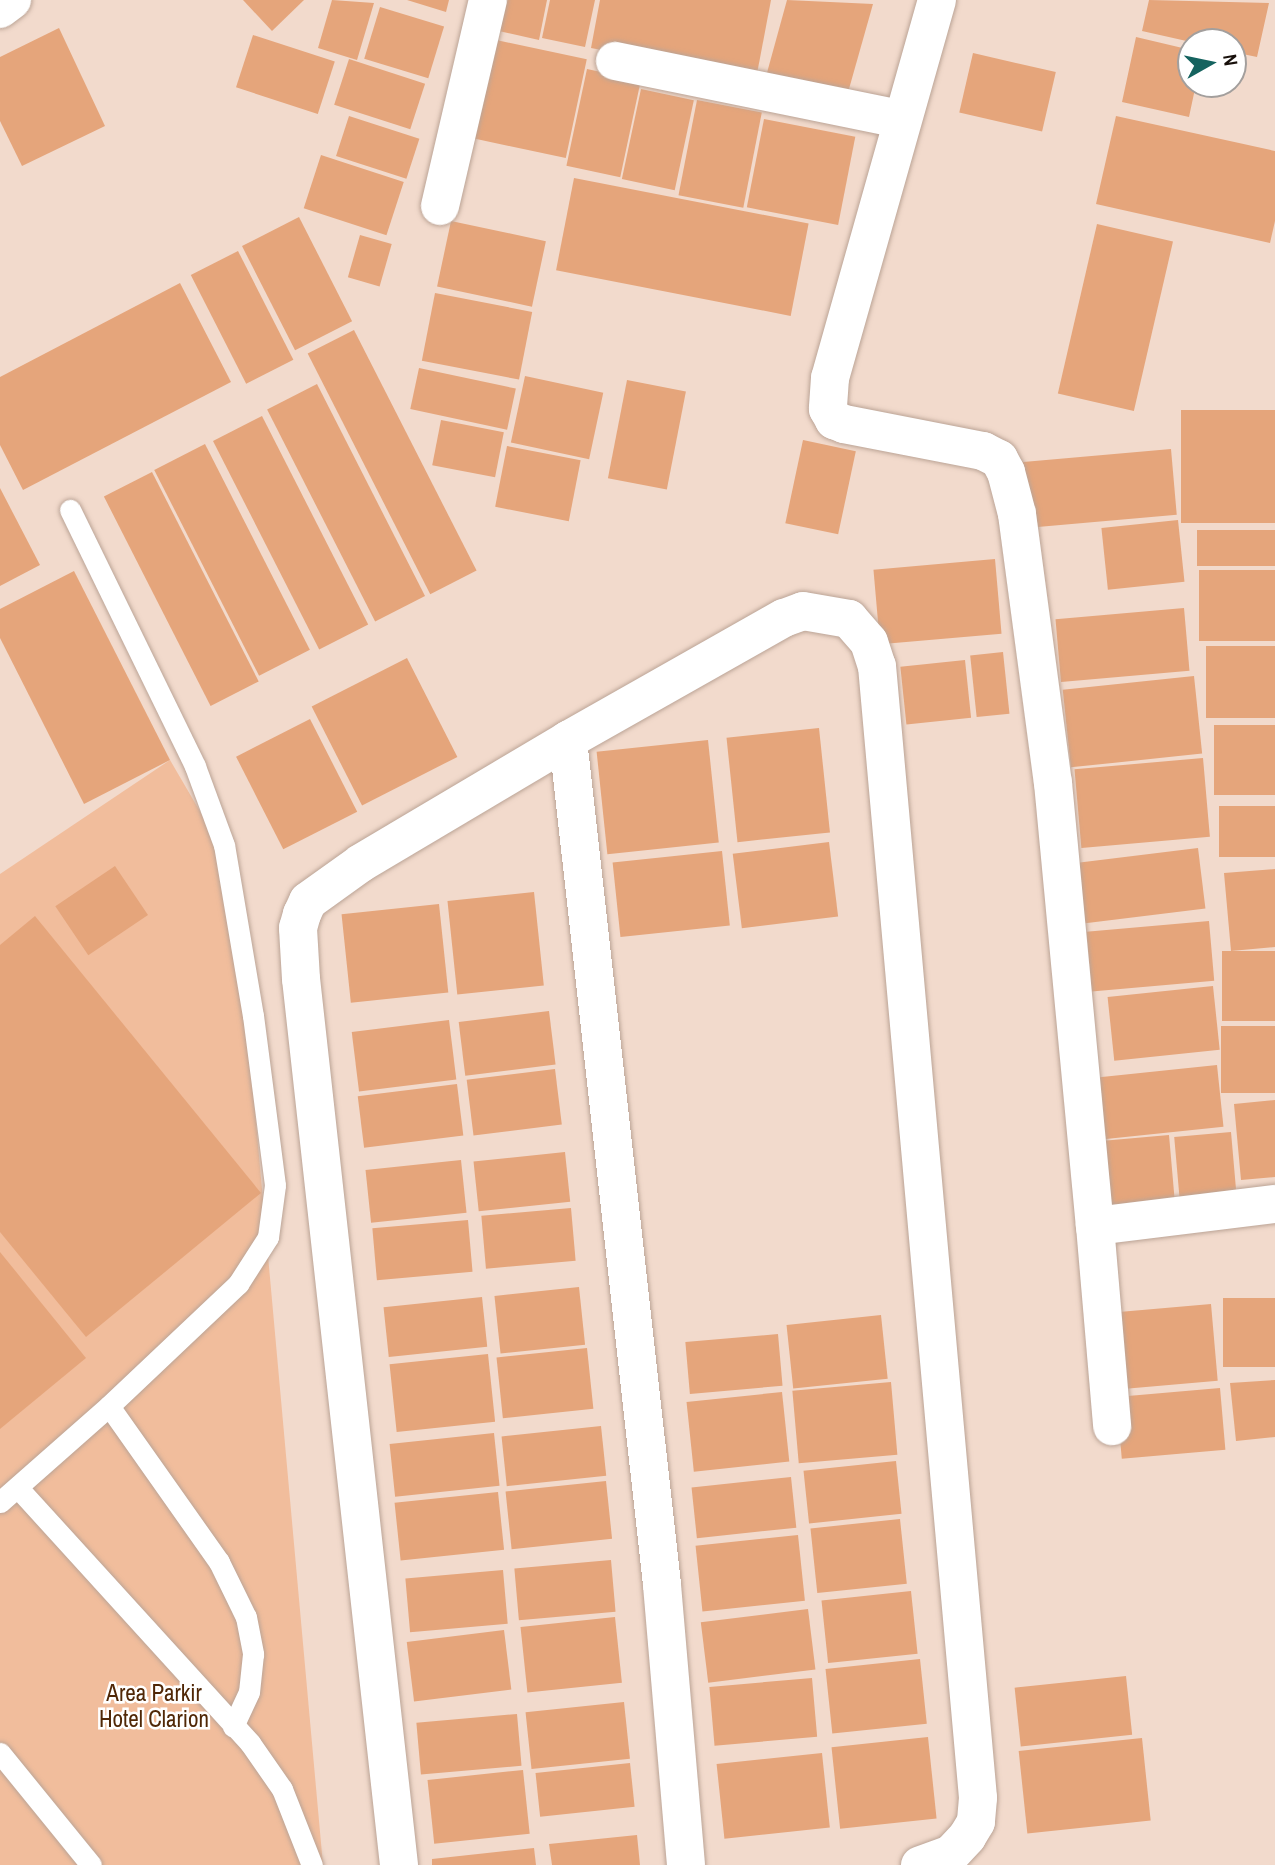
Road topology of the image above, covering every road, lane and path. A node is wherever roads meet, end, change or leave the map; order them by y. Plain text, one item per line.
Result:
1 (12, 0) edge
2 (488, 0) edge
3 (937, 0) edge
4 (0, 9) edge
5 (615, 61) dead end
6 (900, 119) junction
7 (440, 206) dead end
8 (70, 510) dead end
9 (568, 740) junction
10 (1275, 1204) edge
11 (1095, 1226) junction
12 (109, 1406) junction
13 (1112, 1426) dead end
14 (18, 1488) junction
15 (0, 1502) edge
16 (233, 1726) junction
17 (0, 1753) edge
18 (91, 1865) edge
19 (312, 1865) edge
20 (399, 1865) edge
21 (686, 1865) edge
22 (920, 1865) edge

1 - 4 street
2 - 7 street
3 - 6 street
5 - 6 street
6 - 11 street
8 - 12 lane
9 - 20 street
9 - 21 street
9 - 22 street
10 - 11 street
11 - 13 street
12 - 14 lane
12 - 16 lane
14 - 15 lane
14 - 16 lane
16 - 19 lane
17 - 18 lane

